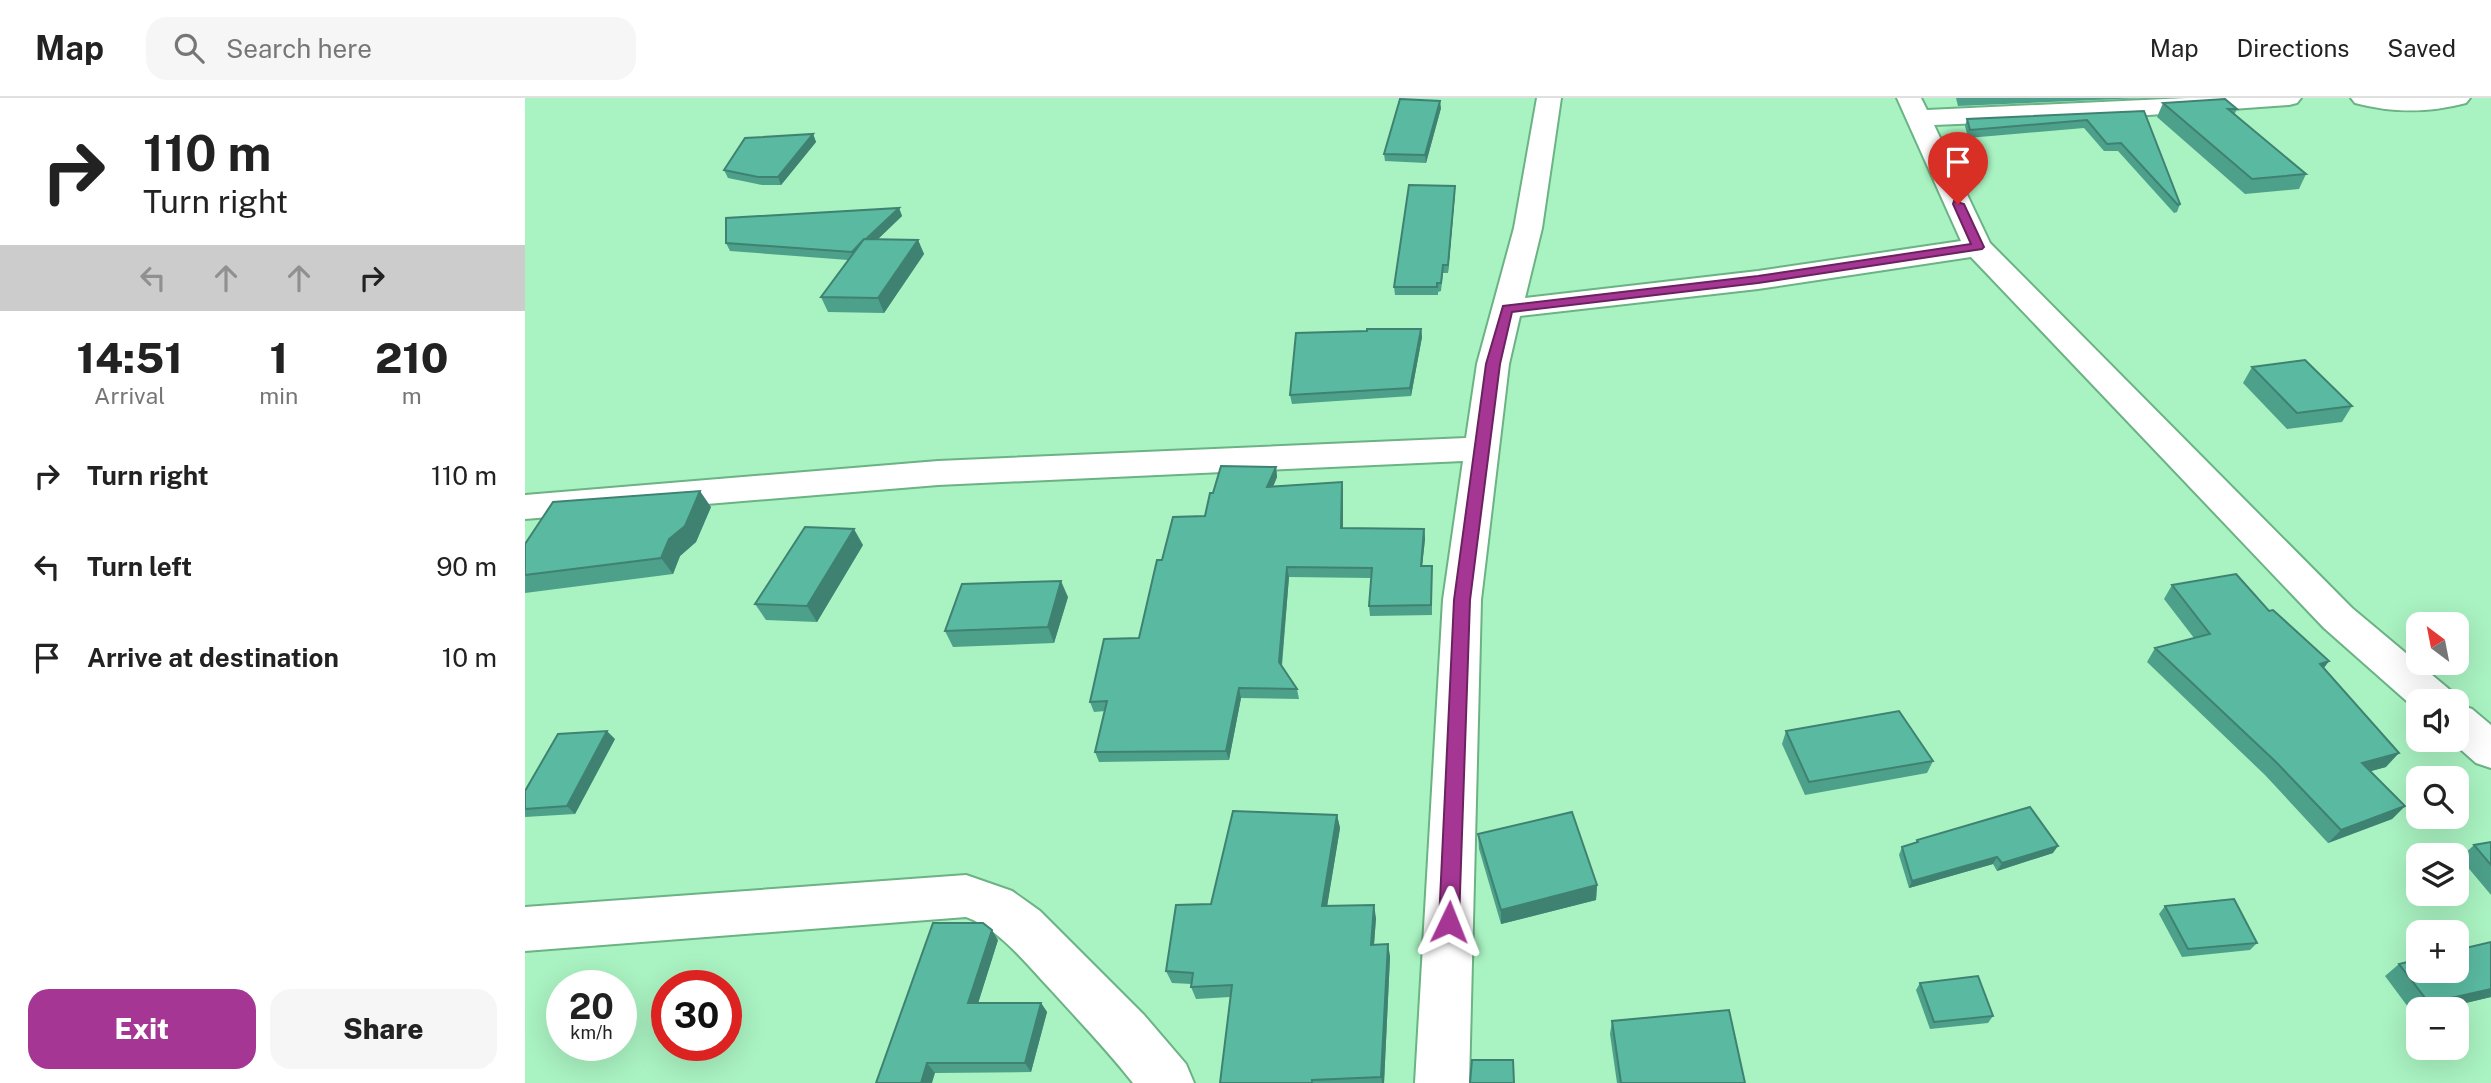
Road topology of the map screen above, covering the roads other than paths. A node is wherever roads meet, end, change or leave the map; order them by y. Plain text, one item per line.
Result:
1 (1549, 98) edge
2 (2289, 98) edge
3 (2363, 98) edge
4 (2458, 98) edge
5 (1914, 108) edge
6 (1978, 247) junction
7 (1507, 309) junction
8 (1481, 449) junction
9 (525, 507) edge
10 (2420, 689) edge
11 (2469, 731) edge
12 (2491, 750) edge
13 (525, 929) edge
14 (1167, 1083) edge
15 (1442, 1083) edge

1 - 7 street
2 - 5 street
3 - 4 street
5 - 6 street
6 - 7 street
6 - 10 street
7 - 8 street
8 - 9 street
8 - 15 street
11 - 12 street
13 - 14 street

